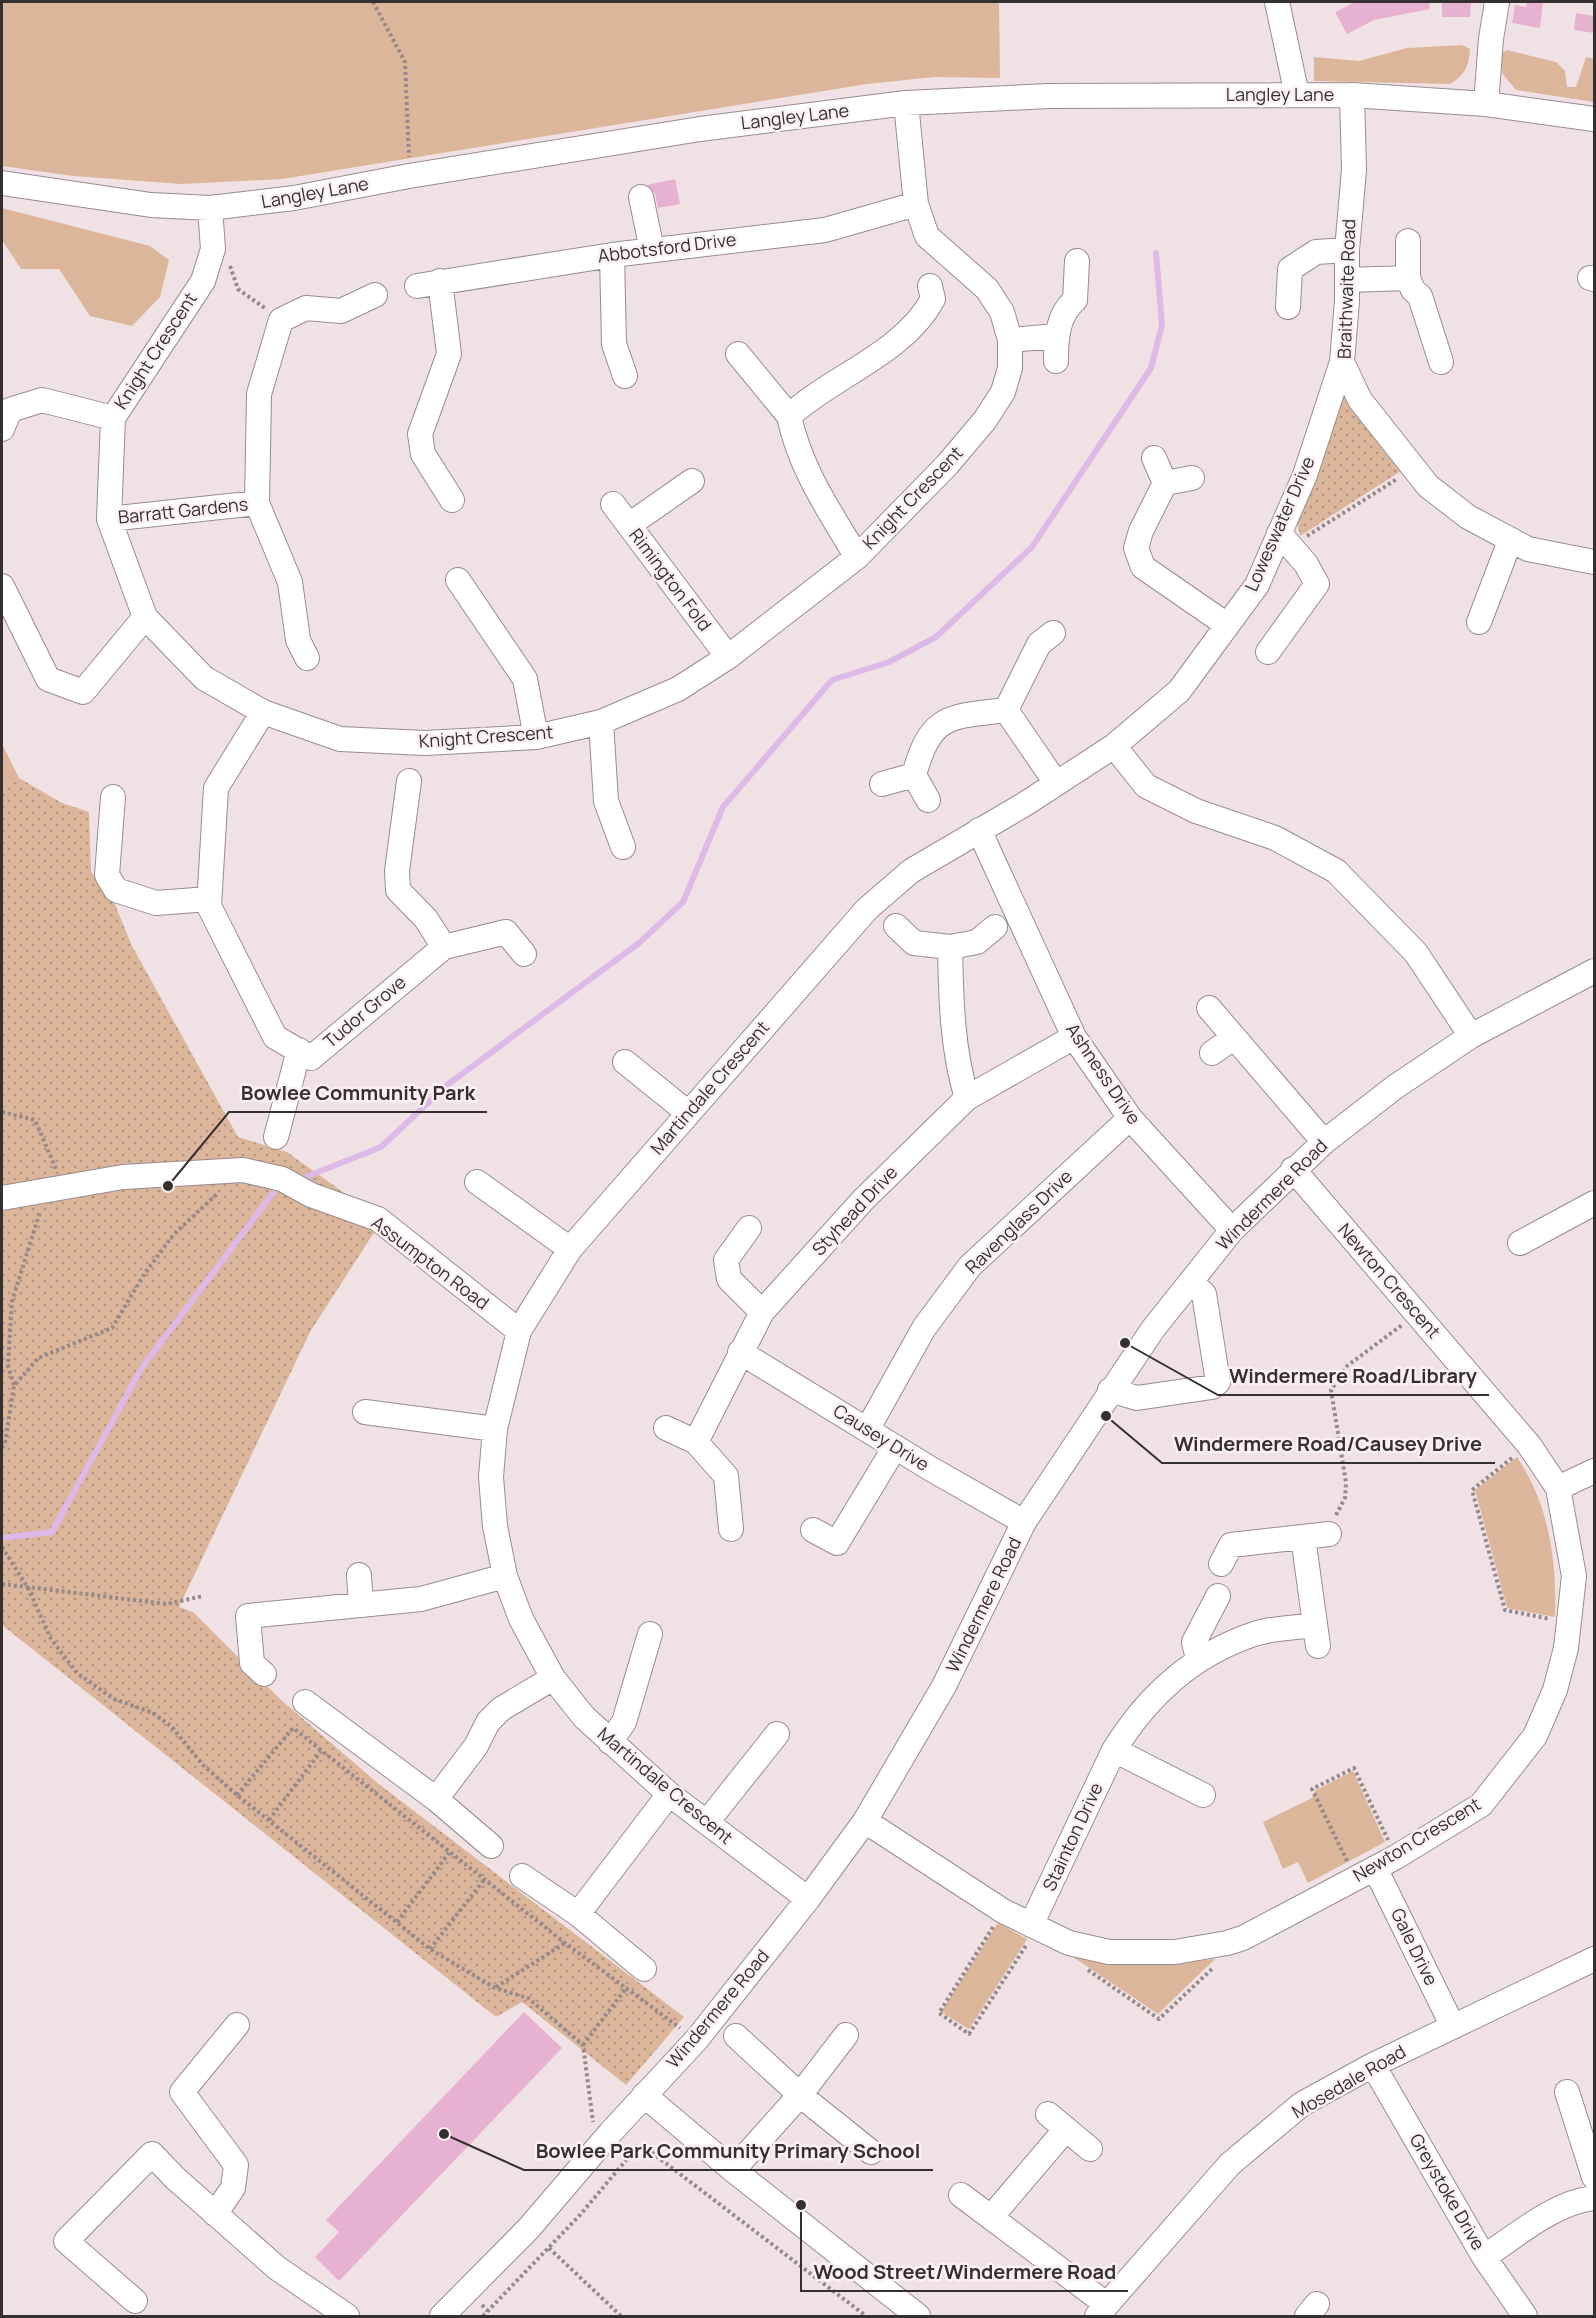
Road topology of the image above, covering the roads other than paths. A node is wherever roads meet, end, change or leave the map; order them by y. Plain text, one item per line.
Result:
1 (1276, 2) edge
2 (1497, 2) edge
3 (1297, 95) junction
4 (1352, 95) junction
5 (906, 103) junction
6 (1486, 104) junction
7 (1594, 119) edge
8 (2, 183) edge
9 (641, 197) dead end
10 (916, 204) junction
11 (210, 208) junction
12 (1408, 241) dead end
13 (652, 250) junction
14 (1347, 250) junction
15 (612, 255) junction
16 (1077, 261) dead end
17 (1408, 278) junction
18 (1347, 280) junction
19 (930, 286) dead end
20 (375, 294) dead end
21 (1288, 307) dead end
22 (1056, 336) junction
23 (1010, 340) junction
24 (738, 354) dead end
25 (1056, 361) dead end
26 (1342, 362) junction
27 (1441, 362) dead end
28 (625, 376) dead end
29 (789, 416) junction
30 (113, 418) junction
31 (2, 429) edge
32 (1154, 458) dead end
33 (1192, 478) dead end
34 (692, 481) dead end
35 (1165, 483) junction
36 (452, 500) dead end
37 (257, 503) junction
38 (613, 504) dead end
39 (109, 519) junction
40 (628, 525) junction
41 (1285, 540) junction
42 (1510, 541) junction
43 (857, 557) junction
44 (1594, 562) edge
45 (458, 580) dead end
46 (2, 586) edge
47 (145, 617) junction
48 (1479, 622) dead end
49 (1227, 625) junction
50 (1053, 633) dead end
51 (1268, 652) dead end
52 (728, 657) junction
53 (307, 658) dead end
54 (1006, 710) junction
55 (263, 712) junction
56 (601, 722) junction
57 (536, 737) junction
58 (1114, 746) junction
59 (914, 775) junction
60 (409, 781) dead end
61 (1056, 783) junction
62 (882, 784) dead end
63 (113, 796) dead end
64 (928, 800) dead end
65 (980, 830) junction
66 (623, 847) dead end
67 (209, 899) junction
68 (896, 926) dead end
69 (995, 927) dead end
70 (444, 947) junction
71 (950, 947) junction
72 (524, 954) dead end
73 (1594, 971) edge
74 (1209, 1008) dead end
75 (1471, 1036) junction
76 (1074, 1037) junction
77 (1233, 1038) junction
78 (299, 1050) junction
79 (1212, 1053) dead end
80 (625, 1062) dead end
81 (967, 1098) junction
82 (687, 1112) junction
83 (1130, 1118) junction
84 (276, 1137) dead end
85 (1324, 1142) junction
86 (1293, 1169) junction
87 (477, 1182) dead end
88 (2, 1198) edge
89 (1594, 1204) edge
90 (749, 1228) dead end
91 (1232, 1230) junction
92 (1520, 1243) dead end
93 (570, 1249) junction
94 (1191, 1282) junction
95 (762, 1312) junction
96 (519, 1331) junction
97 (740, 1352) junction
98 (1110, 1390) junction
99 (365, 1412) dead end
100 (666, 1428) dead end
101 (495, 1430) junction
102 (867, 1430) junction
103 (696, 1442) junction
104 (895, 1447) junction
105 (1594, 1472) edge
106 (1558, 1488) junction
107 (1024, 1522) junction
108 (731, 1529) dead end
109 (813, 1530) dead end
110 (1329, 1534) road end
111 (1303, 1537) junction
112 (1221, 1564) dead end
113 (359, 1575) dead end
114 (505, 1576) junction
115 (1218, 1596) dead end
116 (361, 1605) junction
117 (650, 1634) dead end
118 (1198, 1659) junction
119 (264, 1674) dead end
120 (553, 1678) junction
121 (304, 1702) dead end
122 (777, 1734) dead end
123 (609, 1742) junction
124 (1114, 1749) junction
125 (669, 1794) junction
126 (1203, 1795) dead end
127 (445, 1807) junction
128 (866, 1821) junction
129 (707, 1822) junction
130 (491, 1846) dead end
131 (1375, 1867) junction
132 (522, 1876) dead end
133 (808, 1899) junction
134 (578, 1914) junction
135 (1034, 1927) junction
136 (1594, 1959) edge
137 (644, 1969) dead end
138 (237, 2025) dead end
139 (1453, 2027) junction
140 (846, 2035) dead end
141 (736, 2036) dead end
142 (1373, 2065) junction
143 (1567, 2092) dead end
144 (644, 2095) junction
145 (800, 2095) junction
146 (1090, 2149) dead end
147 (871, 2151) dead end
148 (733, 2170) junction
149 (1594, 2177) edge
150 (961, 2196) dead end
151 (1594, 2198) edge
152 (215, 2214) junction
153 (992, 2216) junction
154 (1484, 2258) junction
155 (135, 2301) dead end
156 (1101, 2310) edge
157 (346, 2316) edge
158 (442, 2316) edge
159 (918, 2316) edge
160 (1525, 2316) edge

1 - 3 street
2 - 6 street
3 - 4 street, Langley Lane
3 - 5 street, Langley Lane
4 - 6 street, Langley Lane
4 - 14 street, Braithwaite Road
5 - 10 street, Knight Crescent
5 - 11 street, Langley Lane
6 - 7 street, Langley Lane
8 - 11 street, Langley Lane
9 - 13 street
10 - 13 street, Abbotsford Drive
10 - 23 street, Knight Crescent
11 - 30 street, Knight Crescent
12 - 17 street
13 - 15 street, Abbotsford Drive
14 - 18 street, Braithwaite Road
14 - 21 street
15 - 28 street
15 - 36 street, Abbotsford Drive
16 - 22 street
17 - 18 street
17 - 27 street
18 - 26 street, Braithwaite Road
19 - 29 street
20 - 37 street, Barratt Gardens
22 - 23 street
22 - 25 street
23 - 43 street, Knight Crescent
24 - 29 street
26 - 41 street, Loweswater Drive
26 - 42 street, Braithwaite Road
29 - 43 street
30 - 31 street
30 - 39 street, Knight Crescent
32 - 35 street
33 - 35 street
34 - 40 street
35 - 49 street
37 - 39 street, Barratt Gardens
37 - 53 street, Barratt Gardens
38 - 40 street, Rimington Fold
39 - 47 street, Knight Crescent
40 - 52 street, Rimington Fold
41 - 49 street, Loweswater Drive
41 - 51 street
42 - 44 street, Braithwaite Road
42 - 48 street
43 - 52 street, Knight Crescent
45 - 57 street
46 - 47 street
47 - 55 street, Knight Crescent
49 - 58 street, Loweswater Drive
50 - 54 street
52 - 56 street, Knight Crescent
54 - 59 street
54 - 61 street
55 - 57 street, Knight Crescent
55 - 67 street, Tudor Grove
56 - 57 street, Knight Crescent
56 - 66 street
58 - 61 street, Martindale Crescent
58 - 75 street
59 - 62 street
59 - 64 street
60 - 70 street
61 - 65 street, Martindale Crescent
63 - 67 street
65 - 76 street, Ashness Drive
65 - 82 street, Martindale Crescent
67 - 78 street, Tudor Grove
68 - 71 street
69 - 71 street
70 - 72 street
70 - 78 street, Tudor Grove
71 - 81 street
73 - 75 street, Windermere Road
74 - 77 street
75 - 85 street, Windermere Road
76 - 81 street, Styhead Drive
76 - 83 street, Ashness Drive
77 - 79 street
77 - 85 street
78 - 84 street
80 - 82 street
81 - 95 street, Styhead Drive
82 - 93 street, Martindale Crescent
83 - 91 street, Ashness Drive
83 - 102 street, Ravenglass Drive
85 - 86 street, Windermere Road
86 - 91 street, Windermere Road
86 - 106 street, Newton Crescent
87 - 93 street
88 - 96 street, Assumpton Road
89 - 92 street
90 - 95 street
91 - 94 street, Windermere Road
93 - 96 street, Martindale Crescent
94 - 98 street, Windermere Road
94 - 98 street
95 - 97 street, Styhead Drive
96 - 101 street, Martindale Crescent
97 - 102 street, Causey Drive
97 - 103 street, Styhead Drive
98 - 107 street, Windermere Road
99 - 101 street
100 - 103 street
101 - 114 street, Martindale Crescent
102 - 104 street, Causey Drive
103 - 108 street
104 - 107 street, Causey Drive
104 - 109 street
105 - 106 street
106 - 131 street, Newton Crescent
107 - 128 street, Windermere Road
110 - 111 street
111 - 112 street
111 - 118 street, Stainton Drive
113 - 116 street
114 - 116 street
114 - 120 street, Martindale Crescent
115 - 118 street
116 - 119 street
117 - 123 street
118 - 124 street, Stainton Drive
120 - 123 street, Martindale Crescent
120 - 127 street
121 - 127 street
122 - 129 street
123 - 125 street, Martindale Crescent
124 - 126 street
124 - 135 street, Stainton Drive
125 - 129 street, Martindale Crescent
125 - 134 street
127 - 130 street
128 - 133 street, Windermere Road
128 - 135 street, Newton Crescent
129 - 133 street, Martindale Crescent
131 - 135 street, Newton Crescent
131 - 139 street, Gale Drive
132 - 134 street
133 - 144 street, Windermere Road
134 - 137 street
136 - 139 street, Mosedale Road
138 - 152 street
139 - 142 street, Mosedale Road
140 - 145 street
141 - 145 street
142 - 154 street, Greystoke Drive
142 - 156 street, Mosedale Road
143 - 149 street
144 - 148 street
144 - 158 street, Windermere Road
145 - 147 street
145 - 148 street
146 - 153 street
148 - 159 street
150 - 153 street
151 - 154 street
152 - 155 street
152 - 157 street
153 - 156 street
154 - 160 street, Greystoke Drive

